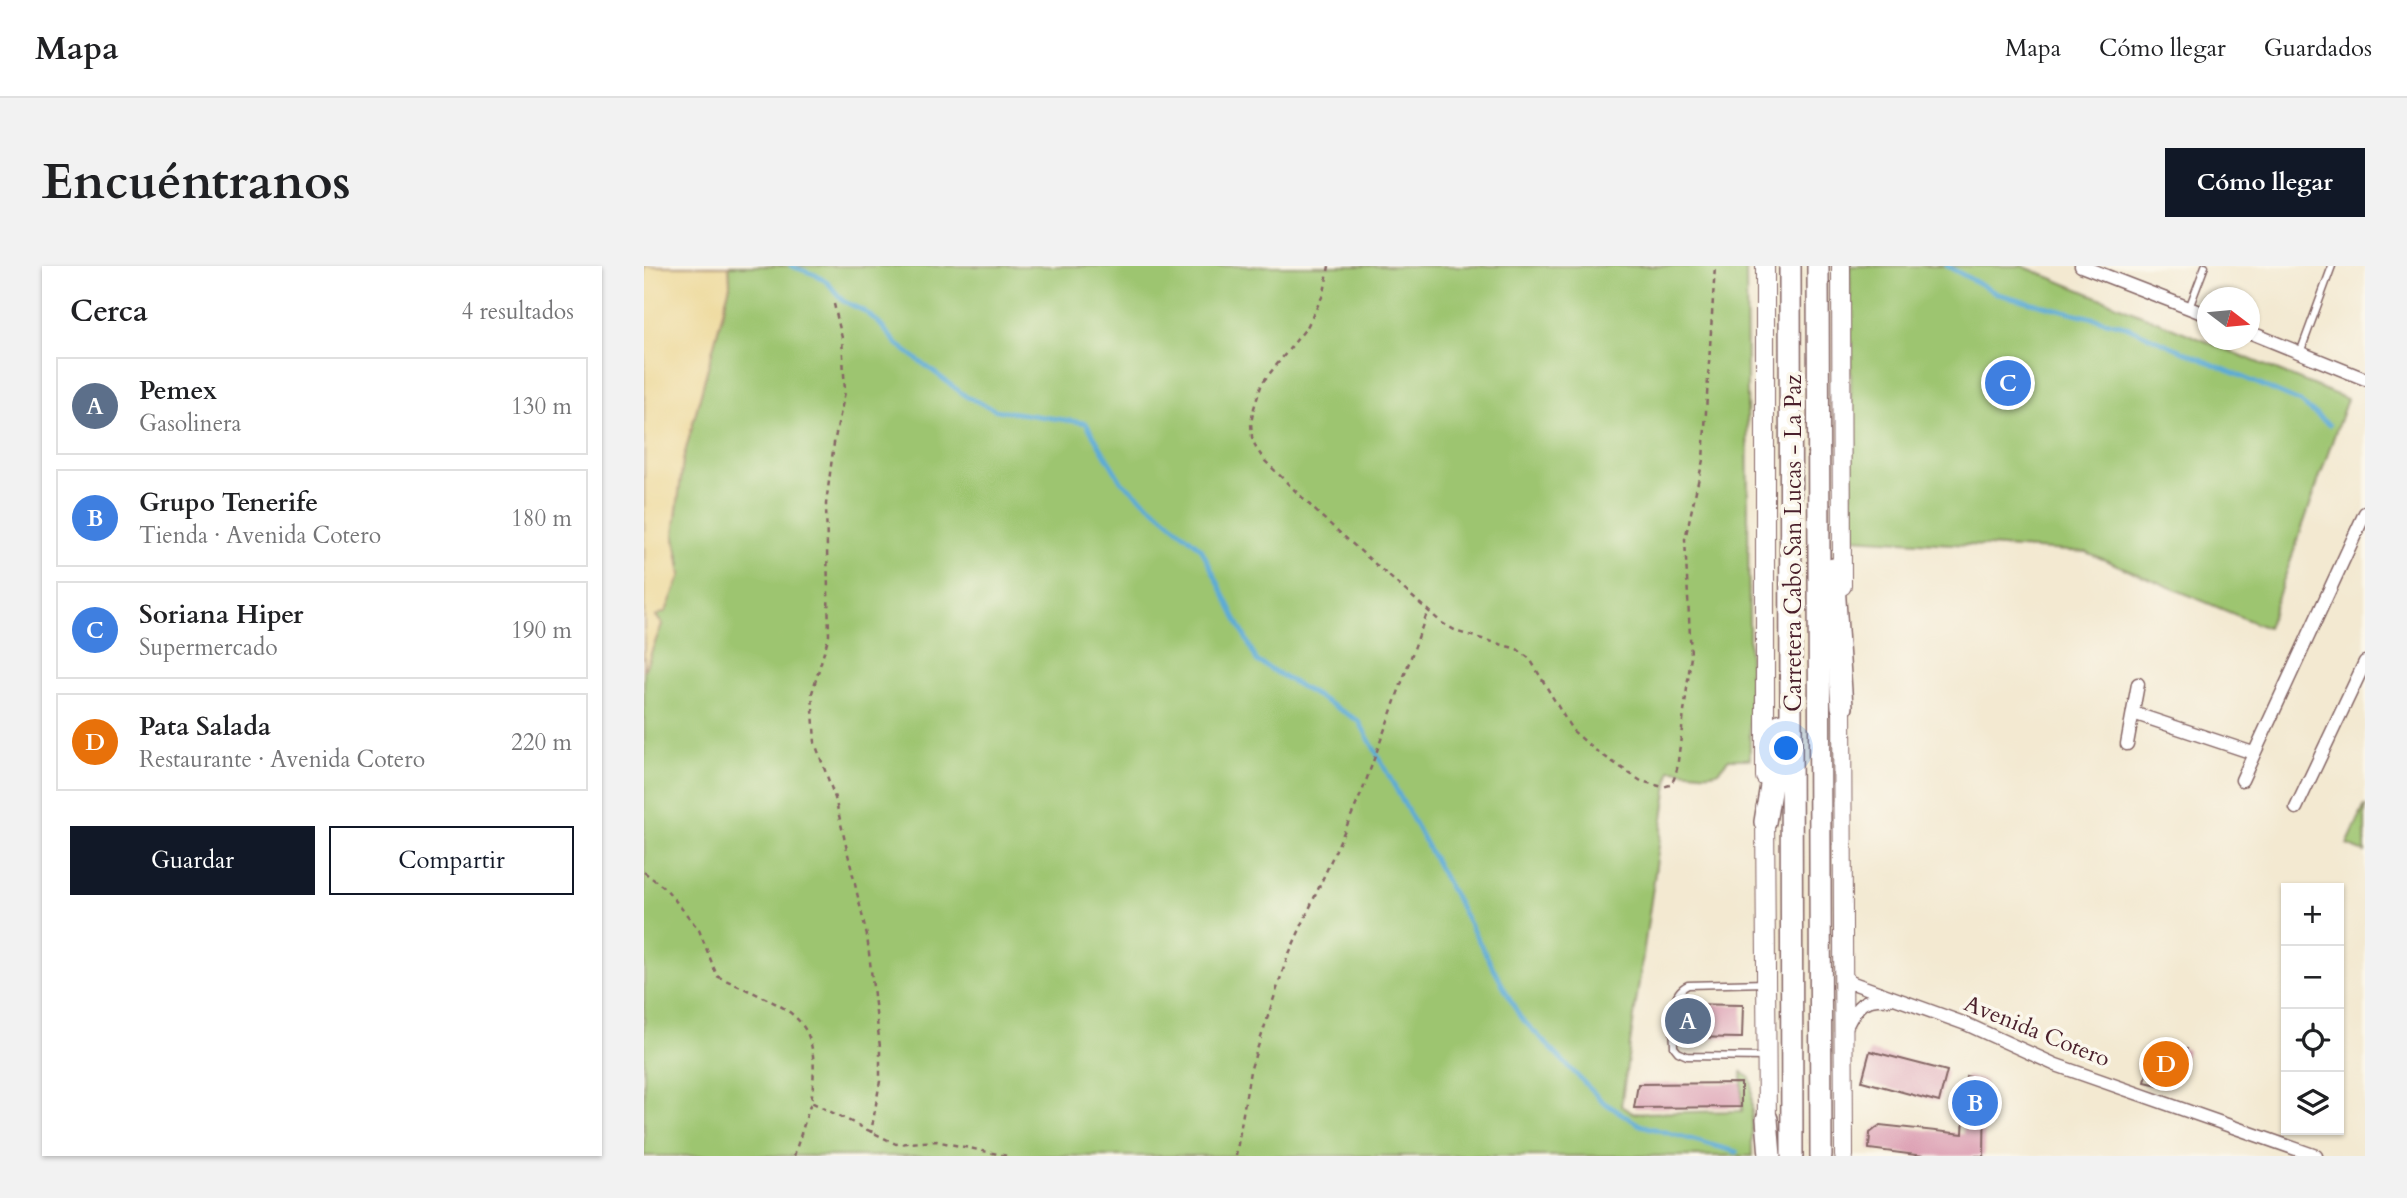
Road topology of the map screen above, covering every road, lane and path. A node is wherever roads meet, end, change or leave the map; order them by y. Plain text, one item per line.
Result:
1 (1329, 266) edge
2 (1715, 266) edge
3 (1765, 266) edge
4 (1790, 266) edge
5 (1818, 266) edge
6 (1841, 266) edge
7 (2081, 266) edge
8 (2205, 266) edge
9 (2332, 266) edge
10 (834, 304) dead end
11 (2189, 308) junction
12 (2197, 311) edge
13 (2260, 337) edge
14 (2300, 353) junction
15 (2365, 379) edge
16 (1819, 419) junction
17 (2365, 513) edge
18 (1427, 612) junction
19 (1792, 625) junction
20 (2365, 662) edge
21 (2138, 684) dead end
22 (1842, 707) junction
23 (2133, 713) junction
24 (2127, 744) dead end
25 (2253, 753) junction
26 (2242, 780) dead end
27 (2296, 808) dead end
28 (1765, 822) junction
29 (644, 872) edge
30 (1843, 971) junction
31 (1767, 983) junction
32 (1901, 1000) junction
33 (1844, 1031) junction
34 (1767, 1057) junction
35 (811, 1102) junction
36 (1767, 1119) joint
37 (871, 1133) junction
38 (2312, 1155) edge
39 (794, 1156) edge
40 (1007, 1156) edge
41 (1236, 1156) edge
42 (1769, 1156) edge
43 (1792, 1156) edge
44 (1821, 1156) edge
45 (1844, 1156) edge

1 - 18 path
2 - 18 path
3 - 28 main road
4 - 19 highway, Carretera Cabo San Lucas - La Paz
5 - 16 highway, Carretera Cabo San Lucas - La Paz
6 - 22 main road
7 - 11 street
8 - 11 lane
9 - 14 lane
10 - 37 path
11 - 12 street
13 - 14 street
14 - 15 street
16 - 22 highway
16 - 44 highway, Carretera Cabo San Lucas - La Paz
17 - 25 street
18 - 41 path
19 - 28 highway
19 - 43 highway, Carretera Cabo San Lucas - La Paz
20 - 27 street
21 - 23 street
22 - 30 main road
23 - 24 street
23 - 25 street
25 - 26 street
28 - 31 main road
29 - 35 path
30 - 32 street, Avenida Cotero
30 - 33 main road
31 - 34 main road
31 - 34 lane
32 - 33 street
32 - 38 street, Avenida Cotero
33 - 45 main road
34 - 36 main road
35 - 37 path
35 - 39 path
36 - 42 highway
37 - 40 path

